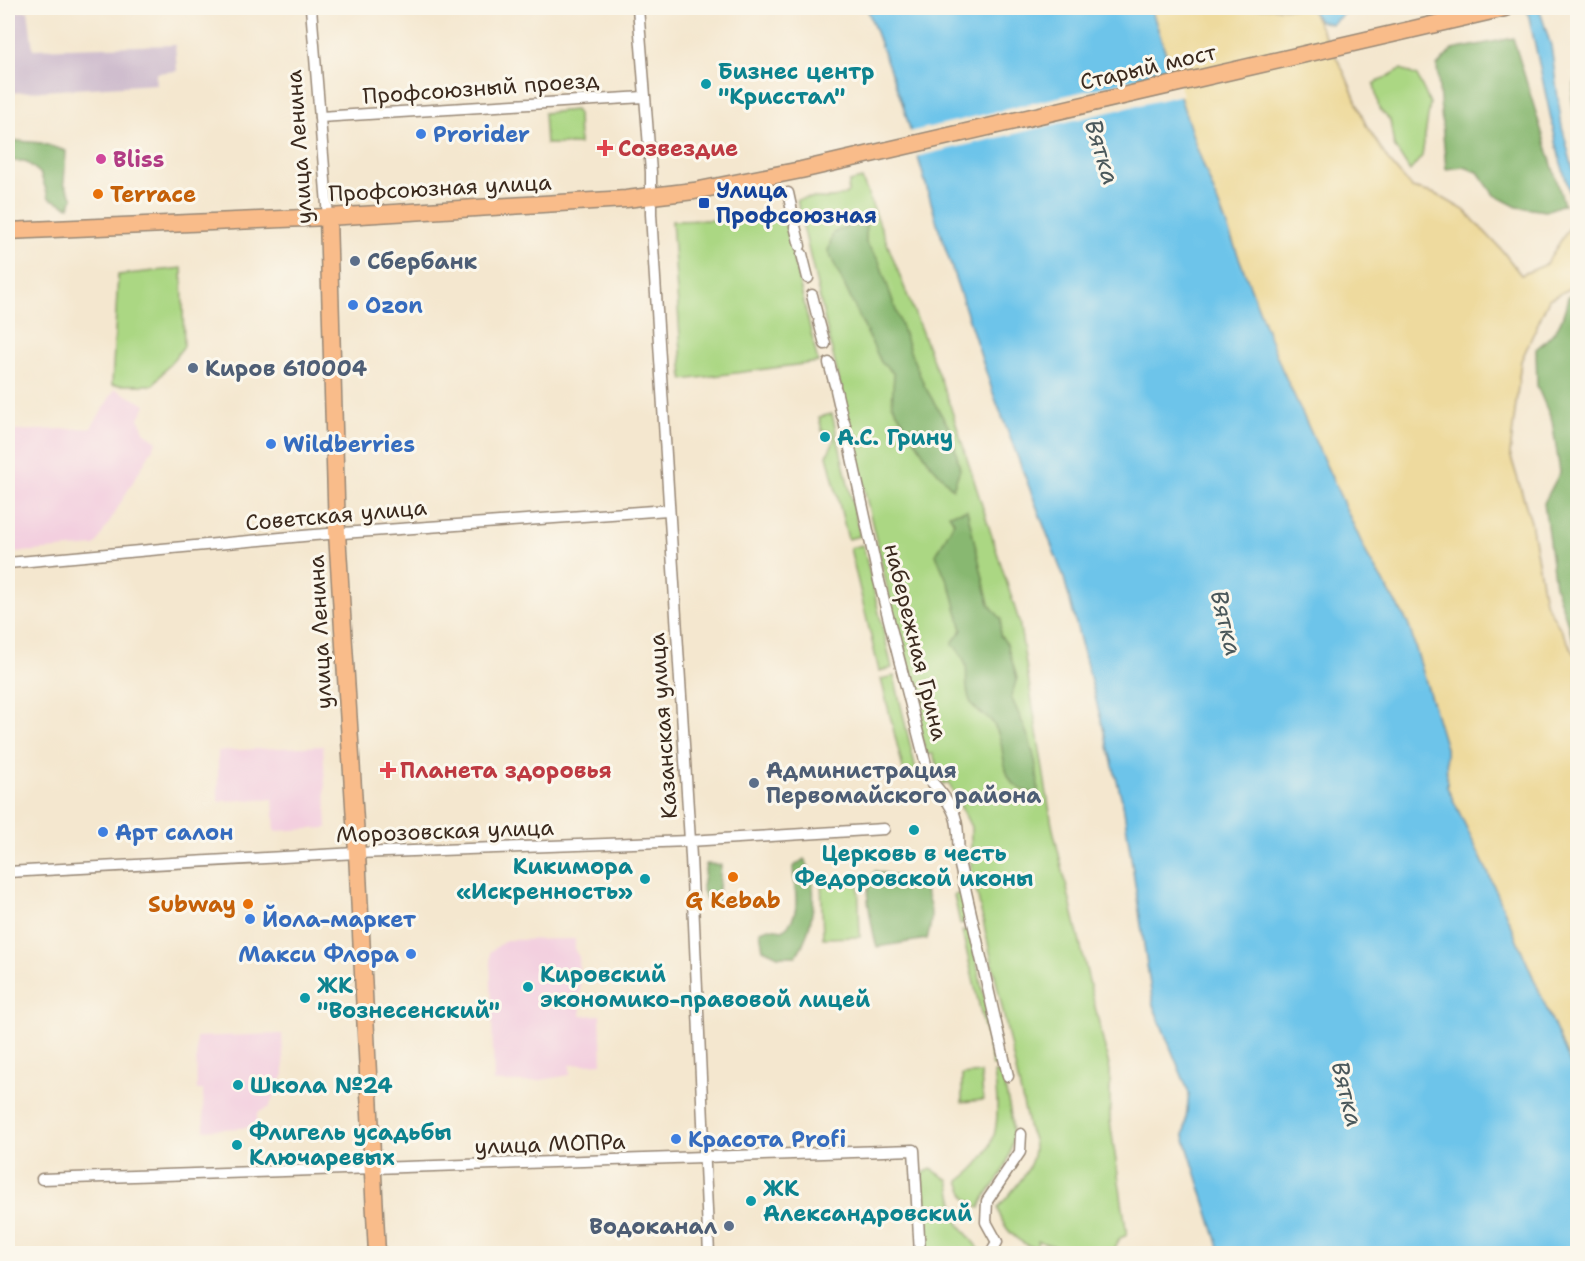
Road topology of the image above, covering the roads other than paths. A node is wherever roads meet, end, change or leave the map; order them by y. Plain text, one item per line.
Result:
1 (311, 8) edge
2 (638, 8) edge
3 (1504, 8) edge
4 (644, 97) junction
5 (320, 117) junction
6 (801, 170) joint
7 (788, 193) dead end
8 (651, 197) junction
9 (328, 217) junction
10 (8, 231) edge
11 (808, 278) dead end
12 (812, 295) dead end
13 (825, 344) dead end
14 (830, 363) dead end
15 (668, 510) junction
16 (337, 533) junction
17 (8, 563) edge
18 (884, 829) dead end
19 (689, 841) junction
20 (357, 853) junction
21 (8, 872) edge
22 (1008, 1076) dead end
23 (1021, 1134) dead end
24 (704, 1159) junction
25 (372, 1169) junction
26 (42, 1179) dead end
27 (377, 1254) edge
28 (710, 1254) edge
29 (920, 1254) edge
30 (990, 1254) edge

1 - 5 street, улица Ленина
2 - 4 street, Казанская улица
3 - 6 main road, Старый мост
4 - 5 street, Профсоюзный проезд
4 - 8 street, Казанская улица
5 - 9 street, улица Ленина
6 - 8 main road, Профсоюзная улица
7 - 11 street
8 - 9 main road, Профсоюзная улица
8 - 15 street, Казанская улица
9 - 10 main road, Профсоюзная улица
9 - 16 main road, улица Ленина
12 - 13 street
14 - 22 street, набережная Грина
15 - 16 street, Советская улица
15 - 19 street, Казанская улица
16 - 17 street, Советская улица
16 - 20 main road, улица Ленина
18 - 19 street, Морозовская улица
19 - 20 street, Морозовская улица
19 - 24 street, Казанская улица
20 - 21 street, Морозовская улица
20 - 25 main road, улица Ленина
23 - 30 street
24 - 25 street, улица МОПРа
24 - 28 street, Казанская улица
24 - 29 street, улица МОПРа
25 - 26 street, улица МОПРа
25 - 27 main road, улица Ленина

